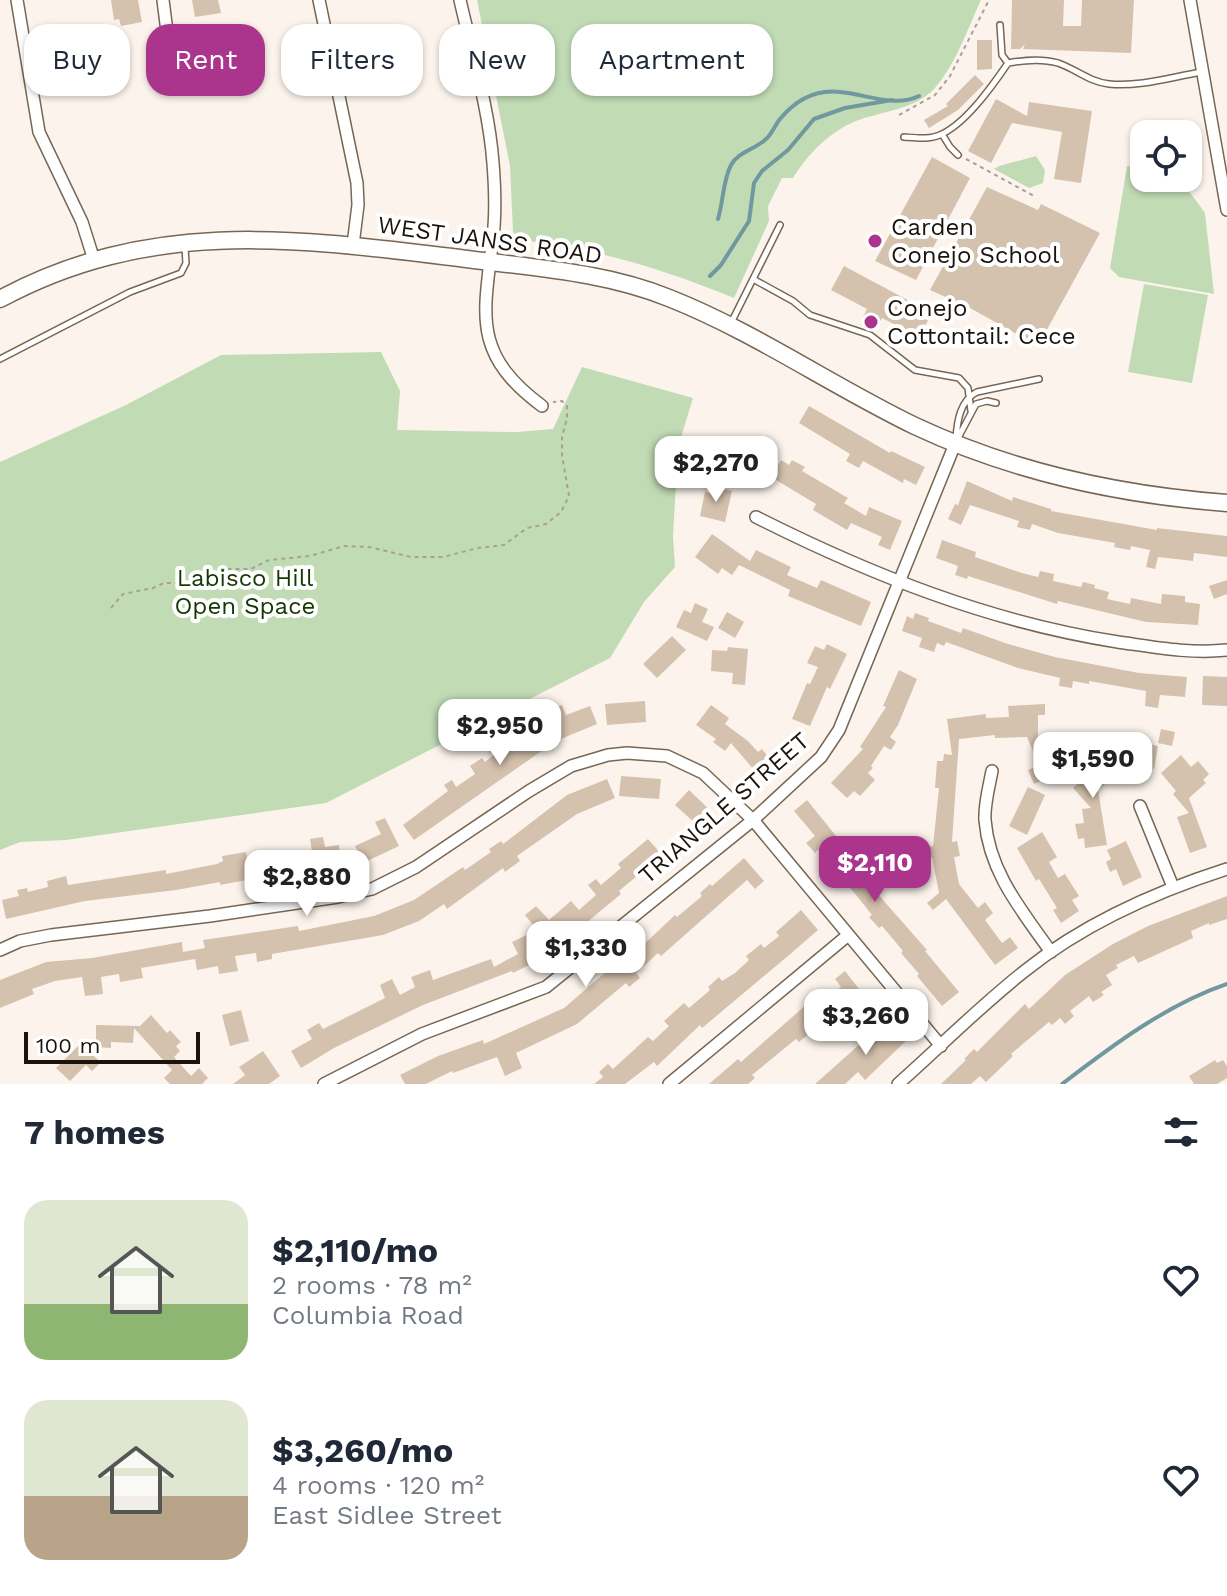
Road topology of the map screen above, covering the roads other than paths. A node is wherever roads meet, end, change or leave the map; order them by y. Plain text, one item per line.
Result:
1 (17, 0) edge
2 (163, 0) edge
3 (319, 0) edge
4 (460, 0) edge
5 (1190, 0) edge
6 (166, 24) edge
7 (1000, 25) dead end
8 (1008, 63) junction
9 (1203, 72) junction
10 (942, 134) junction
11 (904, 137) dead end
12 (958, 155) road end
13 (1227, 210) edge
14 (780, 225) dead end
15 (185, 242) junction
16 (353, 245) junction
17 (94, 260) junction
18 (489, 262) junction
19 (753, 279) junction
20 (0, 299) edge
21 (730, 325) junction
22 (0, 359) edge
23 (1039, 379) dead end
24 (968, 396) junction
25 (996, 403) dead end
26 (542, 406) road end
27 (971, 411) junction
28 (955, 444) junction
29 (1227, 503) edge
30 (756, 517) dead end
31 (901, 582) junction
32 (1227, 650) edge
33 (992, 771) dead end
34 (1140, 806) dead end
35 (753, 820) junction
36 (1227, 869) edge
37 (1173, 887) junction
38 (847, 936) junction
39 (0, 950) edge
40 (1051, 952) junction
41 (941, 1046) junction
42 (324, 1084) edge
43 (669, 1084) edge
44 (898, 1084) edge

1 - 17 street
2 - 6 street
3 - 16 street
4 - 18 street
5 - 9 street
7 - 8 lane
8 - 9 lane
8 - 10 lane
9 - 13 street
10 - 11 lane
10 - 12 lane
14 - 19 lane
15 - 16 main road, WEST JANSS ROAD
15 - 17 main road, WEST JANSS ROAD
15 - 22 lane
16 - 18 main road, WEST JANSS ROAD
17 - 20 main road, WEST JANSS ROAD
18 - 21 main road, WEST JANSS ROAD
18 - 26 street
19 - 21 lane
19 - 24 lane
21 - 28 main road, WEST JANSS ROAD
23 - 24 lane
24 - 27 lane
24 - 28 lane
25 - 27 lane
27 - 28 lane
28 - 29 main road, WEST JANSS ROAD
28 - 31 street, TRIANGLE STREET
30 - 31 street
31 - 32 street
31 - 35 street, TRIANGLE STREET
33 - 40 street
34 - 37 street
35 - 38 street
35 - 39 street
35 - 42 street, TRIANGLE STREET
36 - 37 street
37 - 40 street
38 - 41 street
38 - 43 street
40 - 41 street
41 - 44 street

